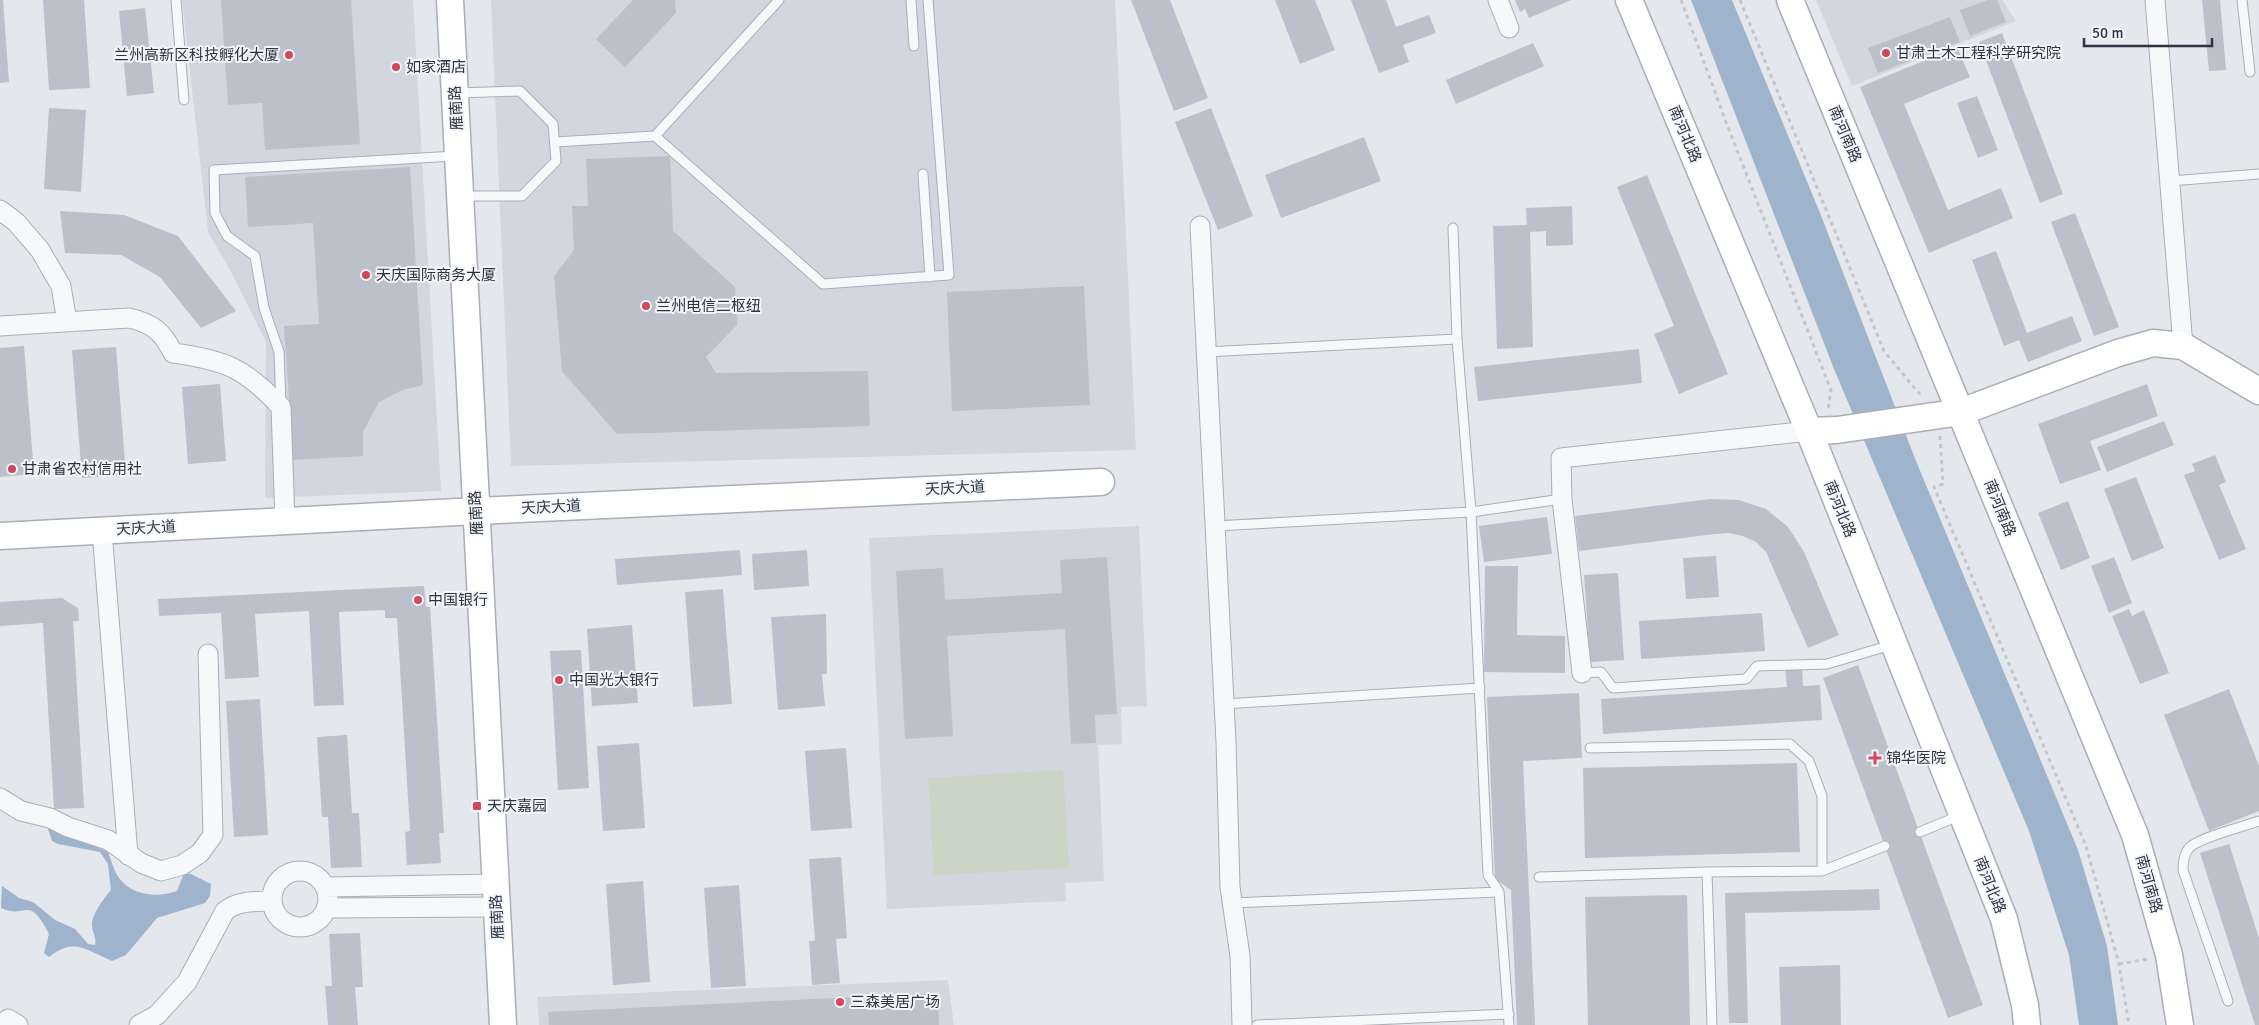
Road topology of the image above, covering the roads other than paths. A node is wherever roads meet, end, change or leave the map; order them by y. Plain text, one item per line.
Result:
1 (176, 0) edge
2 (450, 0) edge
3 (779, 0) edge
4 (911, 0) edge
5 (928, 0) edge
6 (1498, 0) edge
7 (1629, 0) edge
8 (1790, 0) edge
9 (2155, 0) edge
10 (2242, 0) edge
11 (1510, 28) dead end
12 (914, 46) dead end
13 (2250, 72) dead end
14 (455, 93) junction
15 (184, 100) dead end
16 (655, 136) junction
17 (555, 142) junction
18 (458, 156) junction
19 (923, 174) dead end
20 (2259, 174) edge
21 (2170, 181) junction
22 (460, 196) junction
23 (0, 210) edge
24 (1200, 226) dead end
25 (1453, 228) dead end
26 (930, 277) junction
27 (67, 322) junction
28 (0, 326) edge
29 (1457, 339) junction
30 (2183, 346) junction
31 (1206, 352) junction
32 (2259, 392) edge
33 (281, 407) junction
34 (1961, 412) junction
35 (1824, 431) junction
36 (1101, 482) dead end
37 (1562, 499) junction
38 (476, 511) junction
39 (1471, 512) junction
40 (285, 521) junction
41 (1215, 526) junction
42 (102, 531) junction
43 (0, 536) edge
44 (1894, 644) junction
45 (208, 654) dead end
46 (1582, 673) joint
47 (1480, 688) junction
48 (1224, 704) junction
49 (1590, 748) dead end
50 (0, 798) edge
51 (1962, 814) junction
52 (2259, 821) edge
53 (1920, 832) dead end
54 (1885, 846) dead end
55 (128, 855) junction
56 (1822, 871) junction
57 (1707, 872) junction
58 (1538, 877) dead end
59 (325, 886) junction
60 (1499, 892) junction
61 (496, 895) junction
62 (272, 901) junction
63 (1232, 903) junction
64 (326, 908) junction
65 (2228, 1001) dead end
66 (1509, 1014) junction
67 (4, 1025) edge
68 (18, 1025) edge
69 (139, 1025) edge
70 (502, 1025) edge
71 (1242, 1025) edge
72 (1257, 1025) edge
73 (1509, 1025) edge
74 (1712, 1025) edge
75 (2027, 1025) edge
76 (2180, 1025) edge

1 - 15 lane
2 - 14 street, 雁南路
3 - 16 lane
4 - 12 lane
5 - 26 lane
6 - 11 street
7 - 35 street, 南河北路
8 - 34 street, 南河南路
9 - 21 street
10 - 13 lane
14 - 17 lane
14 - 18 street, 雁南路
16 - 17 lane
16 - 26 lane
17 - 22 lane
18 - 22 street, 雁南路
18 - 33 lane
19 - 26 lane
20 - 21 lane
21 - 30 street
22 - 38 street, 雁南路
23 - 27 street
24 - 31 street
25 - 29 lane
27 - 28 street
27 - 33 street
29 - 31 lane
29 - 39 lane
30 - 32 street
30 - 34 street
31 - 41 street
33 - 40 street
34 - 35 street
34 - 76 street, 南河南路
35 - 37 street
35 - 44 street, 南河北路
36 - 38 street, 天庆大道
37 - 39 lane
37 - 46 street
38 - 40 street, 天庆大道
38 - 61 street, 雁南路
39 - 41 lane
39 - 47 lane
40 - 42 street, 天庆大道
41 - 48 street
42 - 43 street, 天庆大道
42 - 55 street
44 - 46 lane
44 - 51 street, 南河北路
45 - 55 street
47 - 48 lane
47 - 60 lane
48 - 63 street
49 - 56 lane
50 - 55 street
51 - 53 lane
51 - 75 street, 南河北路
52 - 65 lane
54 - 56 lane
56 - 57 lane
57 - 58 lane
57 - 74 lane
59 - 61 street
59 - 62 street
59 - 64 street
60 - 63 lane
60 - 66 lane
61 - 64 street
61 - 70 street, 雁南路
62 - 64 street
62 - 69 street
63 - 71 street
66 - 72 lane
66 - 73 lane
67 - 68 street

